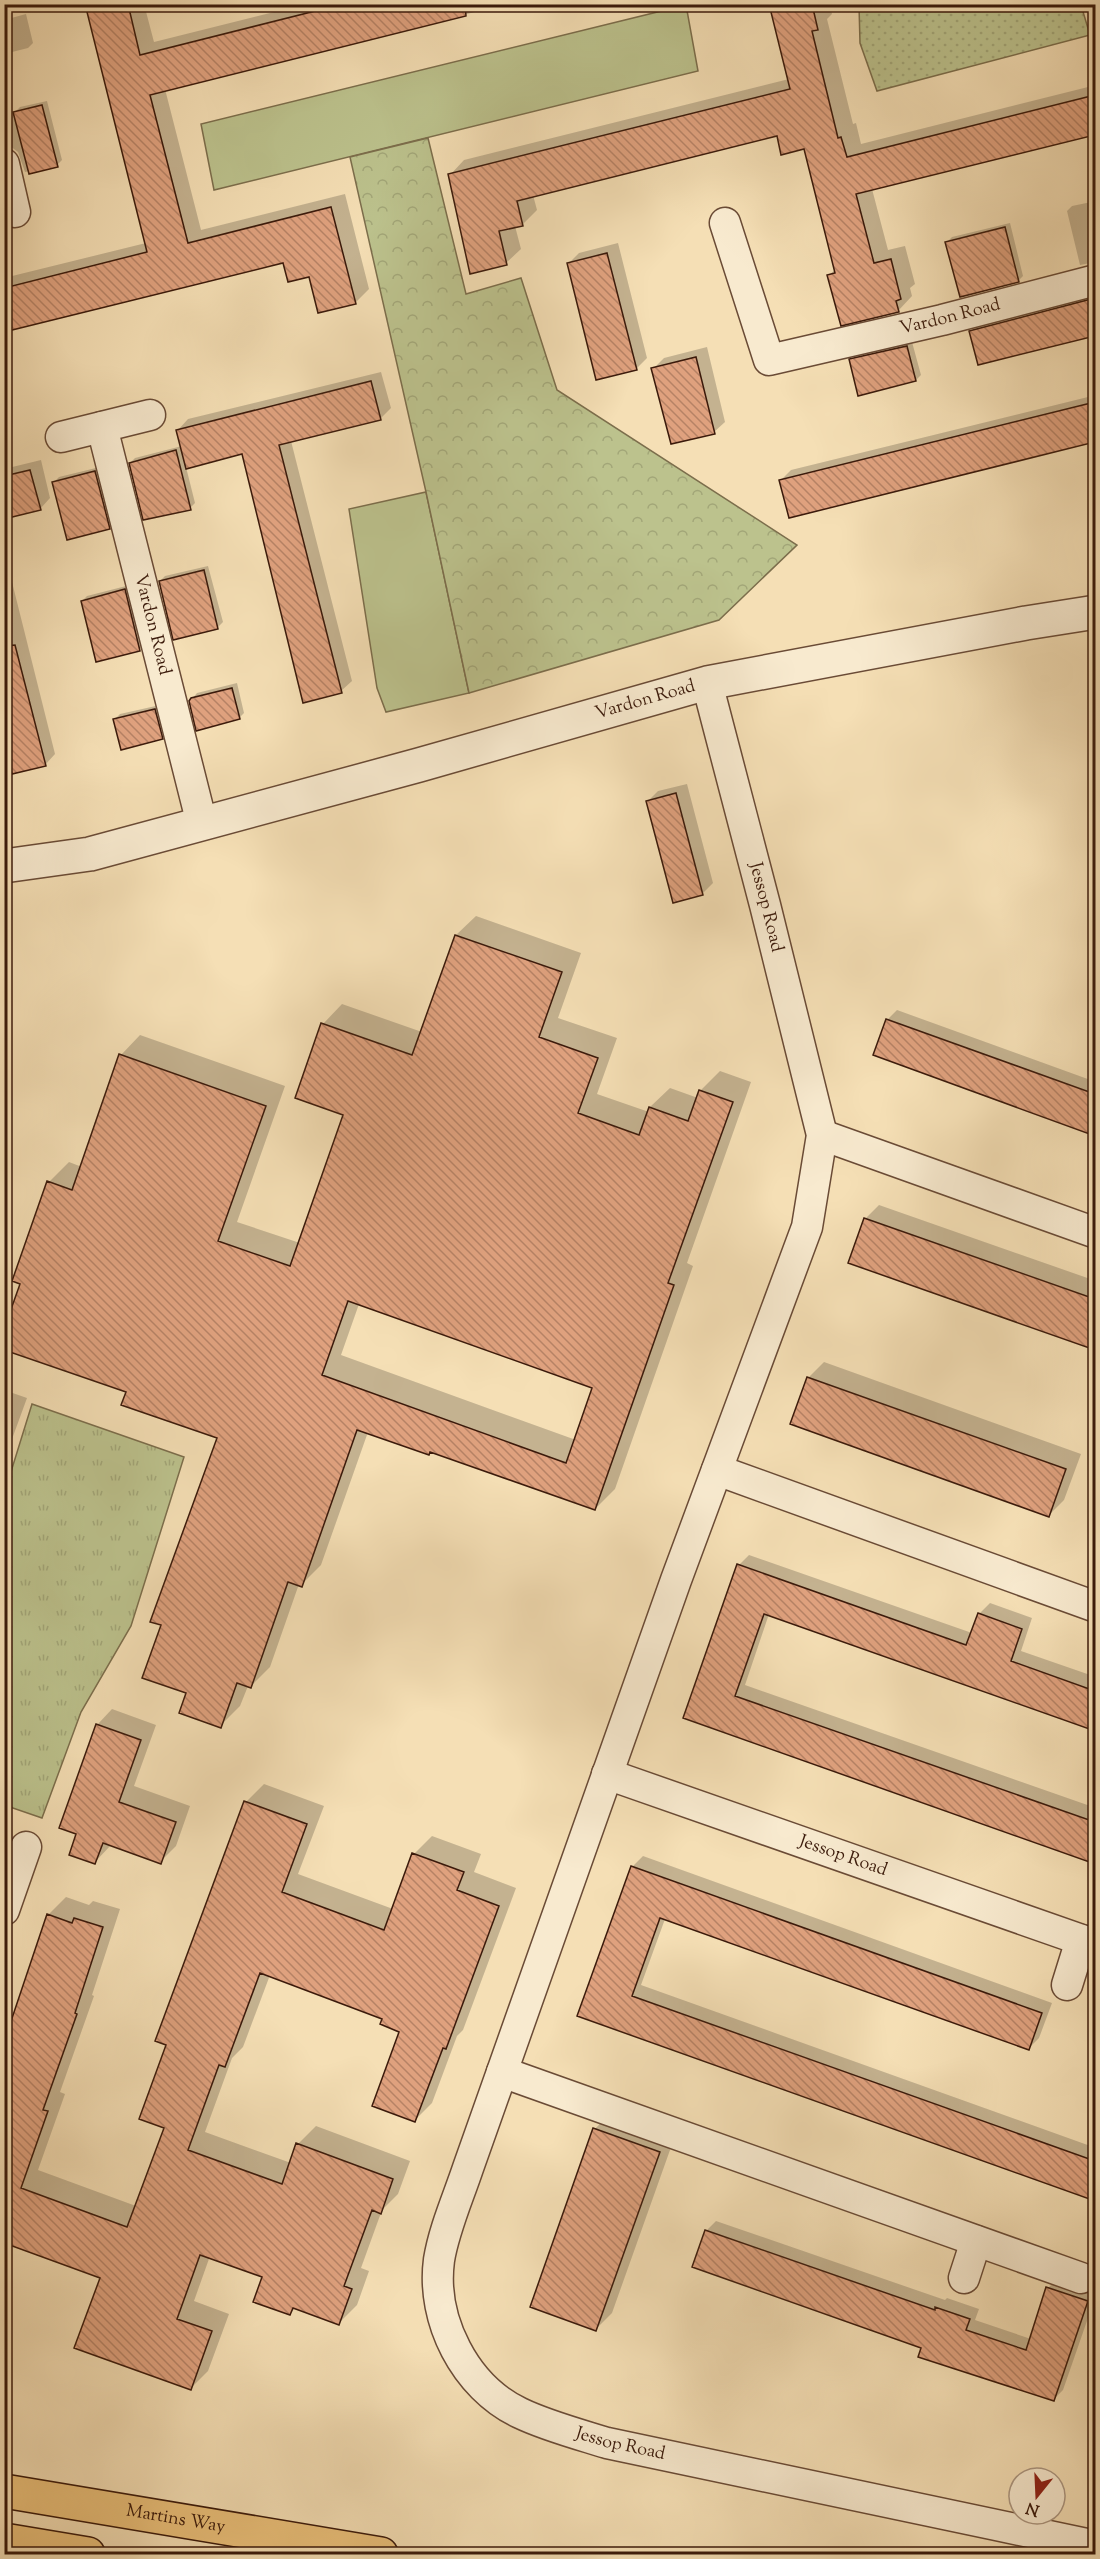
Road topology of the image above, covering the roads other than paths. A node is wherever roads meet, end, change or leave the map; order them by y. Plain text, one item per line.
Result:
1 (4, 164) edge
2 (15, 212) dead end
3 (725, 223) dead end
4 (1095, 280) edge
5 (150, 415) dead end
6 (102, 427) junction
7 (62, 437) dead end
8 (1095, 612) edge
9 (707, 683) junction
10 (202, 824) junction
11 (4, 866) edge
12 (822, 1135) junction
13 (1095, 1233) edge
14 (717, 1470) junction
15 (1095, 1607) edge
16 (607, 1774) junction
17 (26, 1847) dead end
18 (6, 1900) edge
19 (1088, 1943) edge
20 (1067, 1985) dead end
21 (502, 2072) junction
22 (976, 2241) junction
23 (964, 2278) dead end
24 (1081, 2278) dead end
25 (4, 2491) edge
26 (4, 2540) edge
27 (1095, 2546) edge
28 (88, 2554) edge
29 (381, 2554) edge

1 - 2 street
3 - 4 street, Vardon Road
5 - 6 street
6 - 7 street
6 - 10 street, Vardon Road
8 - 9 street, Vardon Road
9 - 10 street, Vardon Road
9 - 12 street, Jessop Road
10 - 11 street, Vardon Road
12 - 13 street
12 - 14 street, Jessop Road
14 - 15 street
14 - 16 street, Jessop Road
16 - 19 street, Jessop Road
16 - 21 street, Jessop Road
17 - 18 street
19 - 20 street, Jessop Road
21 - 22 street
21 - 27 street, Jessop Road
22 - 23 street
22 - 24 street
25 - 29 main road, Martins Way
26 - 28 main road

